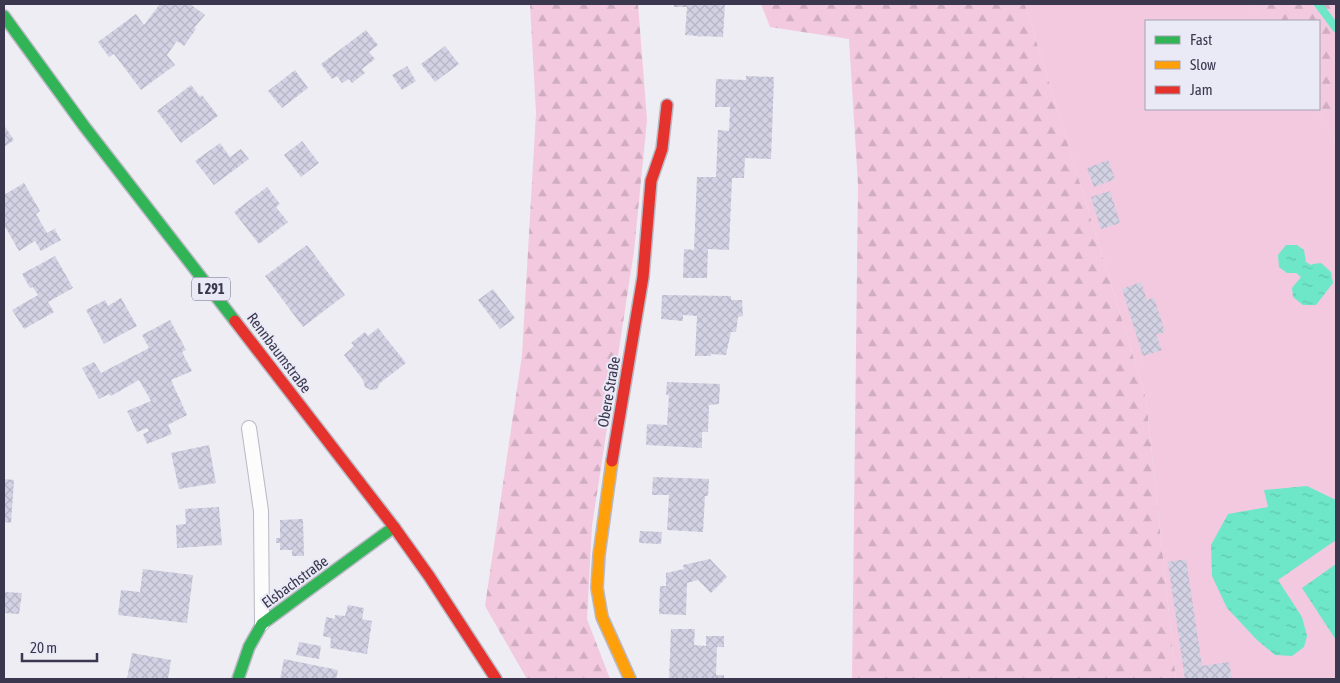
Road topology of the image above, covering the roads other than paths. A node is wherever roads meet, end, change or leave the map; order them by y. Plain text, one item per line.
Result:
1 (4, 16) edge
2 (667, 105) dead end
3 (248, 428) dead end
4 (394, 527) junction
5 (262, 624) junction
6 (238, 679) edge
7 (496, 679) edge
8 (630, 679) edge

1 - 4 main road, Rennbaumstraße / L 291
2 - 8 main road, Obere Straße
3 - 5 lane
4 - 5 main road, Elsbachstraße
4 - 7 main road, Rennbaumstraße / L 291
5 - 6 main road, Elsbachstraße

